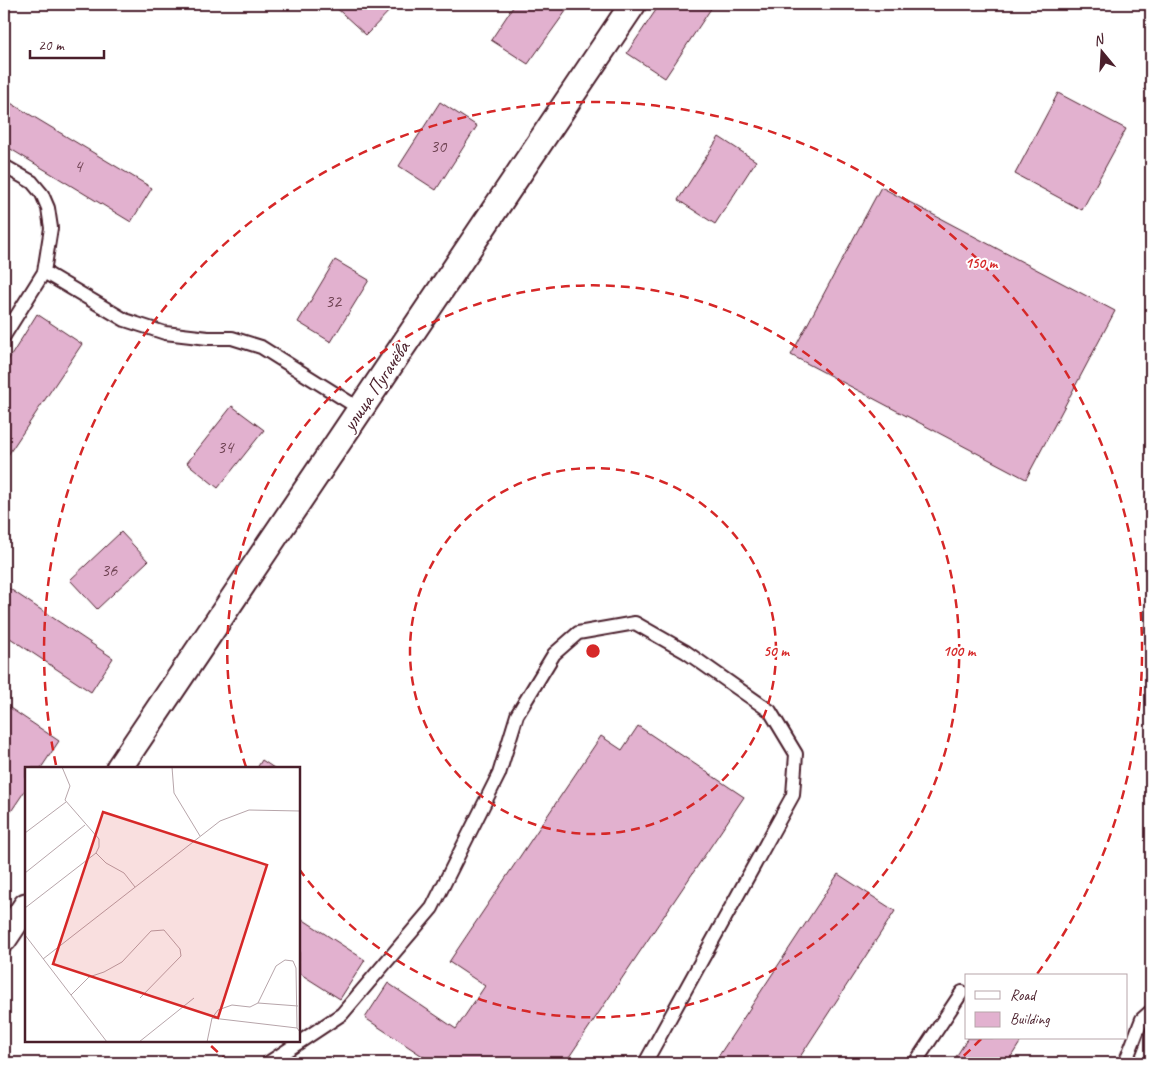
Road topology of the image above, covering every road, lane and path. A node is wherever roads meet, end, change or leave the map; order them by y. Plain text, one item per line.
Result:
1 (633, 4) edge
2 (4, 166) edge
3 (44, 272) junction
4 (4, 336) edge
5 (360, 409) junction
6 (120, 767) edge
7 (25, 908) edge
8 (4, 939) edge
9 (962, 992) dead end
10 (1151, 1011) edge
11 (300, 1042) edge
12 (300, 1042) edge
13 (268, 1063) edge
14 (645, 1063) edge
15 (915, 1063) edge
16 (1125, 1063) edge

1 - 5 street, улица Пугачёва
2 - 3 lane
3 - 4 lane
3 - 5 lane
5 - 6 street, улица Пугачёва
7 - 8 street
9 - 15 lane
10 - 16 lane
11 - 13 lane
12 - 14 lane

